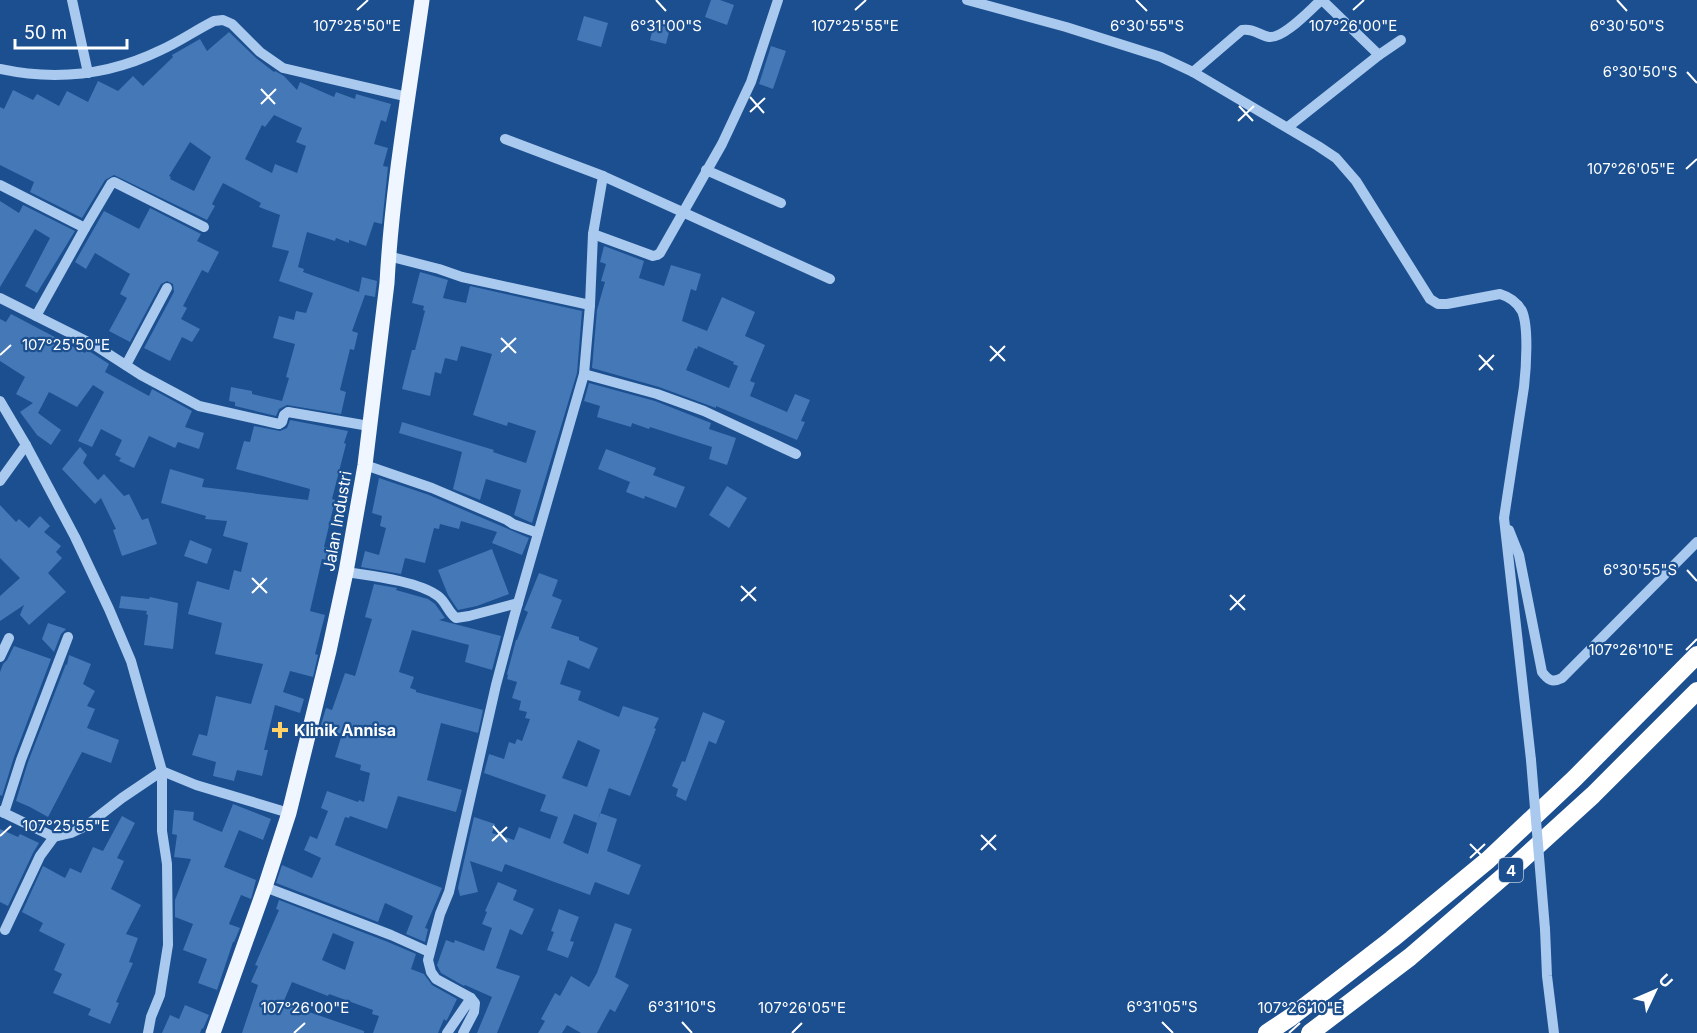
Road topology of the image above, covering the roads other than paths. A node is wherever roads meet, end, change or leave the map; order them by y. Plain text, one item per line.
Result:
1 (72, 0) edge
2 (422, 0) edge
3 (778, 0) edge
4 (967, 0) edge
5 (1401, 40) dead end
6 (1378, 55) junction
7 (0, 69) edge
8 (1193, 72) junction
9 (88, 73) junction
10 (408, 97) junction
11 (1288, 127) junction
12 (505, 139) dead end
13 (706, 170) junction
14 (603, 176) junction
15 (0, 186) edge
16 (781, 203) dead end
17 (682, 212) junction
18 (204, 227) dead end
19 (85, 228) junction
20 (593, 234) junction
21 (388, 256) junction
22 (831, 279) dead end
23 (167, 288) dead end
24 (0, 298) edge
25 (590, 305) junction
26 (36, 316) junction
27 (126, 365) junction
28 (584, 374) junction
29 (0, 401) edge
30 (369, 426) junction
31 (26, 445) junction
32 (796, 454) dead end
33 (365, 465) junction
34 (0, 481) edge
35 (1504, 518) junction
36 (538, 533) junction
37 (1697, 542) edge
38 (346, 572) junction
39 (518, 603) junction
40 (68, 637) dead end
41 (9, 638) dead end
42 (1697, 655) edge
43 (0, 657) edge
44 (1697, 691) edge
45 (162, 771) junction
46 (2, 812) edge
47 (289, 813) junction
48 (54, 837) junction
49 (265, 887) junction
50 (5, 930) dead end
51 (429, 952) junction
52 (471, 998) junction
53 (148, 1033) edge
54 (213, 1033) edge
55 (447, 1033) edge
56 (463, 1033) edge
57 (1267, 1033) edge
58 (1310, 1033) edge
59 (1554, 1033) edge

1 - 9 street
2 - 10 main road, Jalan Industri
3 - 13 street
4 - 8 street
5 - 6 street
6 - 8 street
6 - 11 street
7 - 9 street
8 - 11 street
9 - 10 street
10 - 21 main road, Jalan Industri
11 - 35 street
12 - 14 street
13 - 16 street
13 - 17 street
14 - 17 street
14 - 20 street
15 - 19 street
17 - 20 street
17 - 22 street
18 - 19 street
19 - 26 street
20 - 25 street
21 - 25 street
21 - 30 main road, Jalan Industri
23 - 27 street
24 - 26 street
25 - 28 street
26 - 27 street
27 - 30 street
28 - 32 street
28 - 36 street
29 - 31 street
30 - 33 main road, Jalan Industri
31 - 34 street
31 - 45 street
33 - 36 street
33 - 38 main road, Jalan Industri
35 - 37 street
35 - 59 street, bridge
36 - 39 street
38 - 39 street
38 - 47 main road, Jalan Industri
39 - 51 street
40 - 46 street
41 - 43 street
42 - 57 highway, 4
44 - 58 highway, 4
45 - 47 street
45 - 48 street
45 - 53 street
46 - 48 street
47 - 49 main road, Jalan Industri
48 - 50 street
49 - 51 street
49 - 54 main road, Jalan Industri
51 - 52 street
52 - 55 street
52 - 56 street

